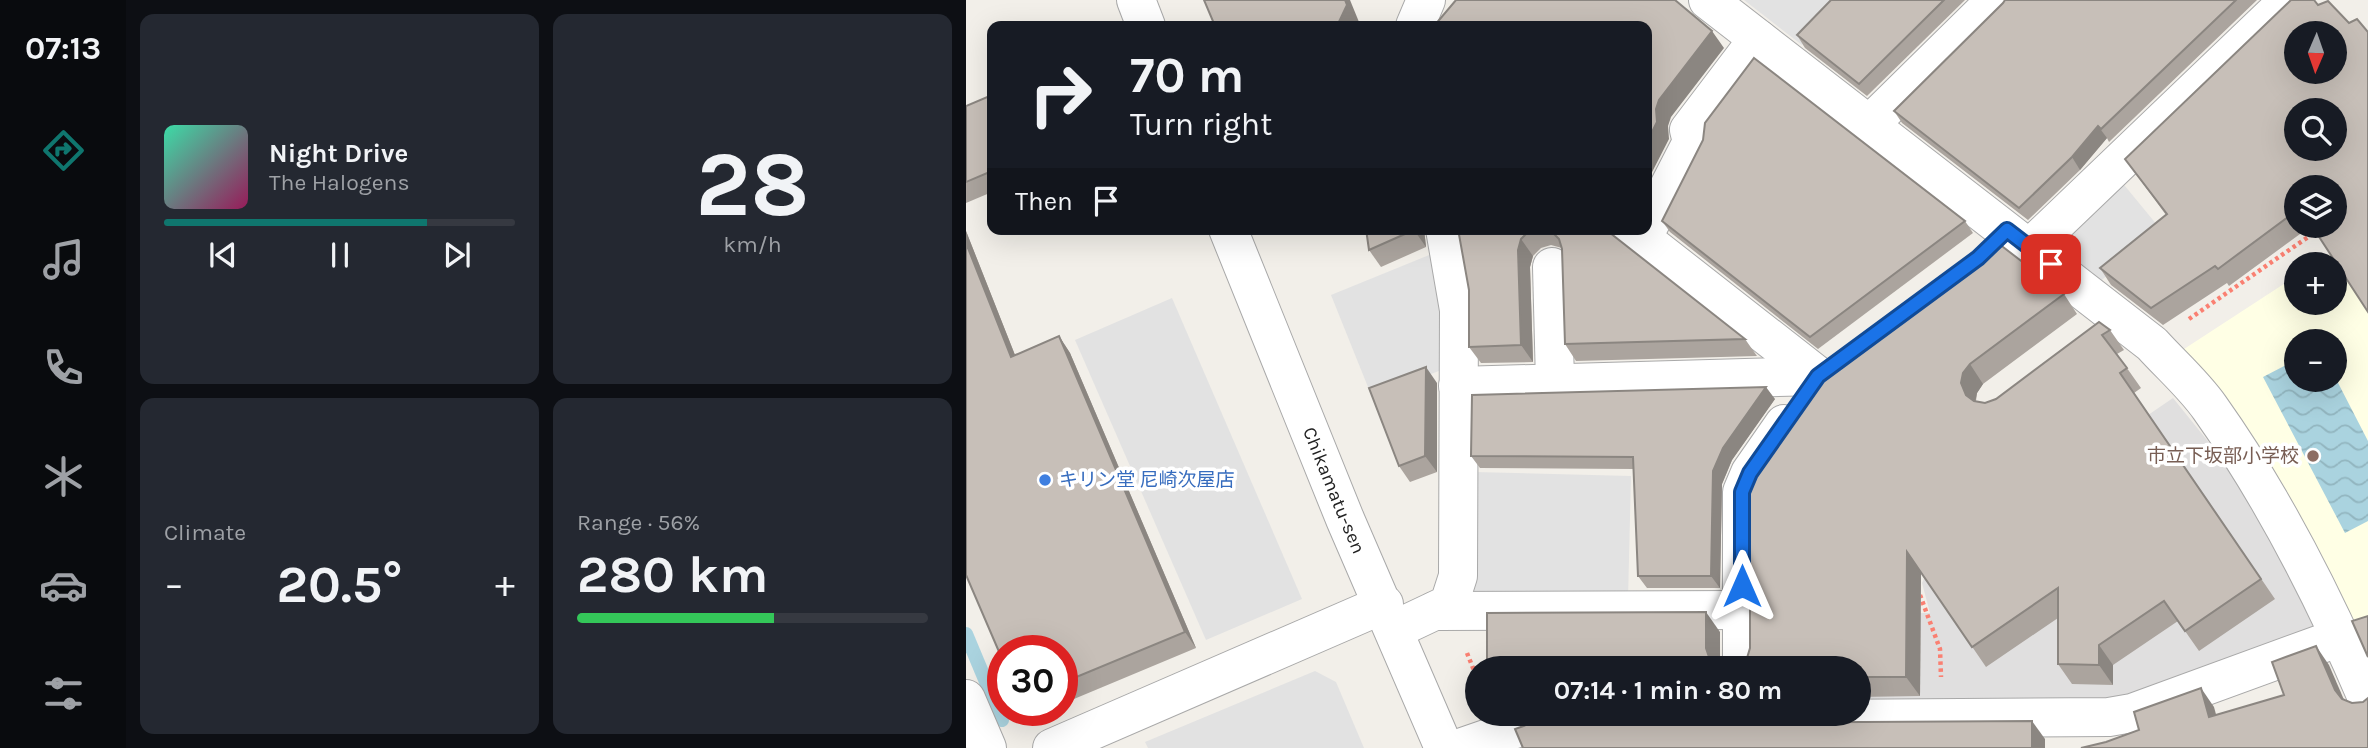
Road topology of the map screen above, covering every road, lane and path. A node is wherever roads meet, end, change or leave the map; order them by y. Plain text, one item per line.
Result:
1 (1136, 0) edge
2 (1426, 0) edge
3 (1709, 0) edge
4 (1996, 0) edge
5 (2289, 0) edge
6 (1144, 21) edge
7 (1417, 21) edge
8 (1758, 39) junction
9 (1870, 124) junction
10 (1652, 208) edge
11 (1230, 235) edge
12 (1446, 235) edge
13 (1637, 235) edge
14 (2307, 238) edge
15 (2018, 239) junction
16 (1978, 258) edge
17 (1552, 267) dead end
18 (2113, 314) junction
19 (2082, 338) edge
20 (2152, 344) junction
21 (1850, 353) edge
22 (1818, 376) junction
23 (1555, 382) junction
24 (1458, 386) junction
25 (1918, 591) edge
26 (1742, 610) junction
27 (1435, 611) junction
28 (1389, 617) junction
29 (2341, 637) junction
30 (1742, 656) edge
31 (966, 699) edge
32 (2368, 700) edge
33 (1871, 716) edge
34 (1942, 716) junction
35 (1524, 726) edge
36 (987, 748) edge
37 (1052, 748) edge
38 (1444, 748) edge
39 (1460, 748) edge

1 - 6 street
2 - 7 street
3 - 8 street
4 - 9 street
5 - 15 street
8 - 9 street
8 - 10 street
9 - 15 street
11 - 28 street, Chikamatu-sen
12 - 24 street
13 - 22 street
14 - 20 path
15 - 16 street
15 - 18 street
17 - 23 street
18 - 19 street
18 - 20 street
20 - 29 street
21 - 22 street
22 - 23 street
22 - 26 street
23 - 24 street
24 - 27 street
25 - 34 path
26 - 27 street
26 - 30 street
27 - 28 street
28 - 37 street
28 - 38 street, Chikamatu-sen
29 - 32 street
29 - 34 street
31 - 36 street
33 - 34 street
35 - 39 street

